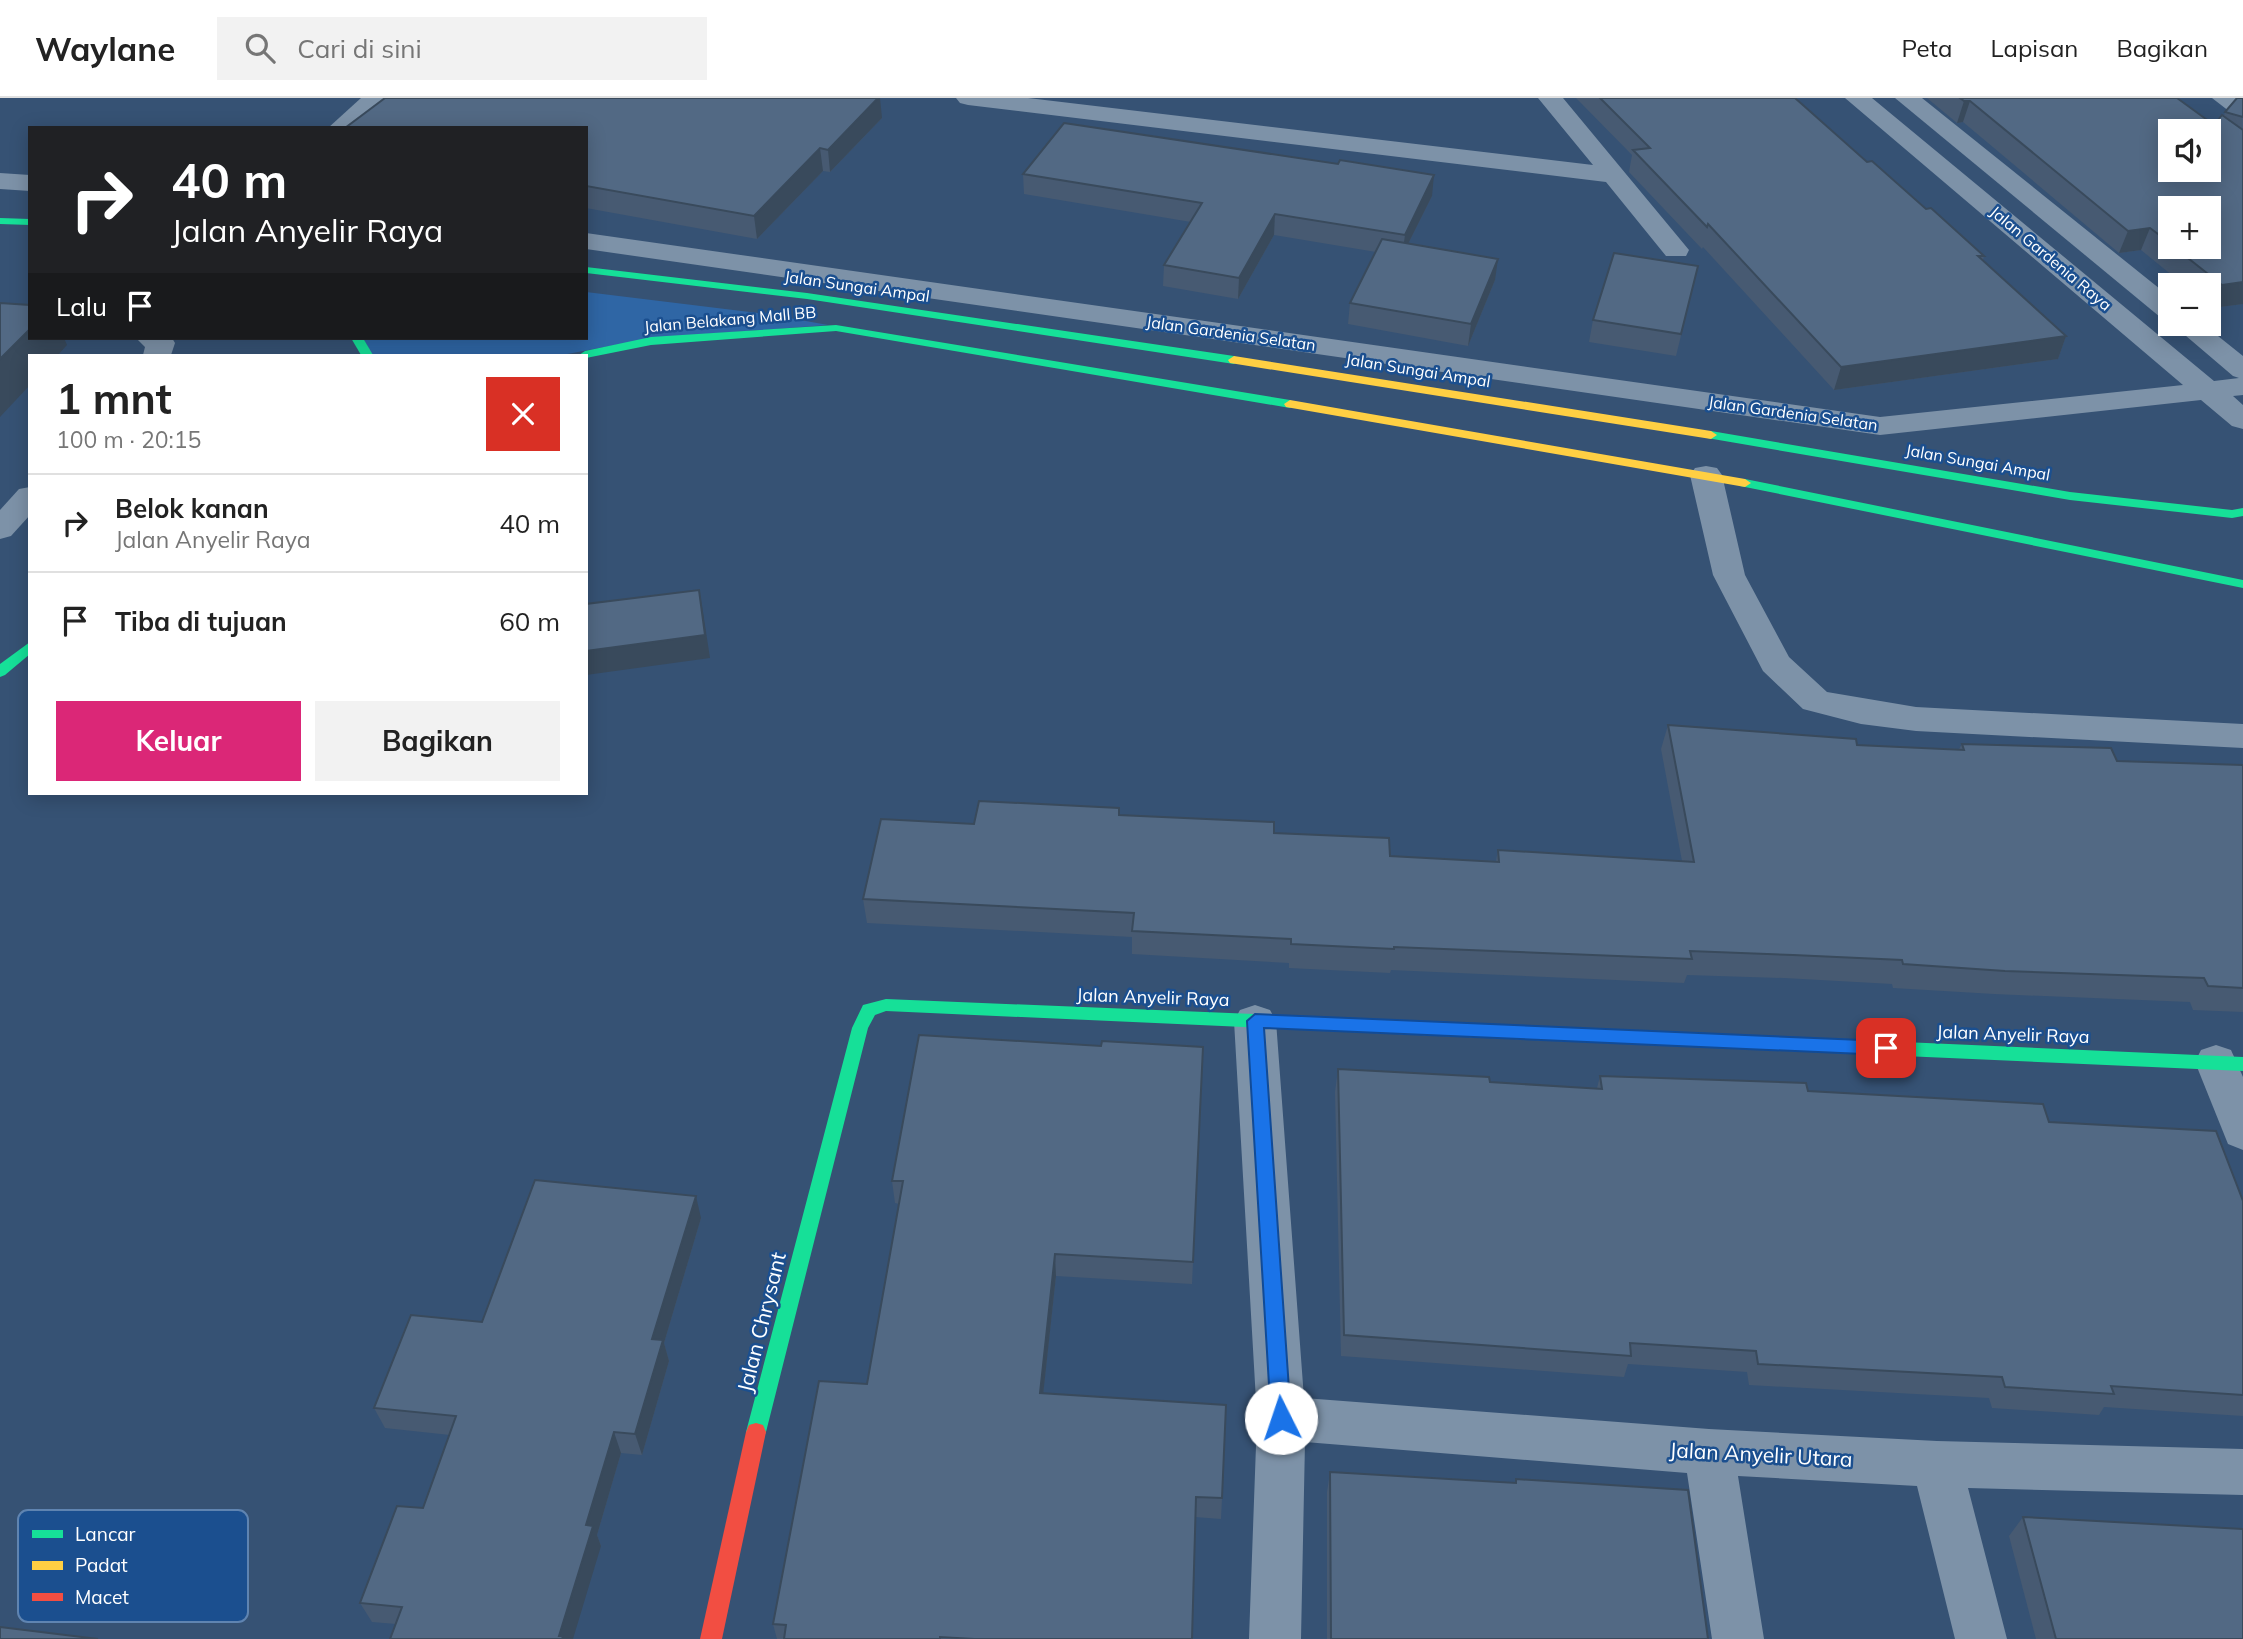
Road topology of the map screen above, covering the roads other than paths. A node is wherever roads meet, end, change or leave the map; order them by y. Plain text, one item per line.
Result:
1 (376, 98) edge
2 (968, 98) edge
3 (1550, 98) edge
4 (1857, 98) edge
5 (1907, 98) edge
6 (2224, 98) edge
7 (2243, 110) edge
8 (342, 126) edge
9 (1617, 176) junction
10 (0, 181) edge
11 (28, 183) edge
12 (0, 221) edge
13 (28, 222) edge
14 (588, 241) edge
15 (1676, 250) dead end
16 (588, 270) edge
17 (2158, 301) edge
18 (2201, 336) edge
19 (154, 340) edge
20 (157, 354) edge
21 (588, 354) edge
22 (2243, 370) edge
23 (2243, 386) edge
24 (2210, 390) junction
25 (2243, 420) edge
26 (1706, 475) junction
27 (28, 498) edge
28 (2243, 512) edge
29 (0, 529) edge
30 (2243, 584) edge
31 (28, 648) edge
32 (0, 672) edge
33 (2243, 736) edge
34 (862, 1018) joint
35 (1255, 1021) junction
36 (2229, 1063) edge
37 (2243, 1132) edge
38 (1281, 1418) junction
39 (1709, 1452) junction
40 (1937, 1464) junction
41 (2243, 1472) edge
42 (710, 1639) edge
43 (1275, 1639) edge
44 (1738, 1639) edge
45 (1981, 1639) edge

1 - 8 street
2 - 9 street
3 - 9 street
4 - 24 street, Jalan Gardenia Raya
5 - 17 street, Jalan Gardenia Raya
6 - 7 street
9 - 15 street
10 - 11 street
12 - 13 main road
14 - 24 street, Jalan Gardenia Selatan
16 - 28 main road, Jalan Sungai Ampal
18 - 22 street
19 - 20 street
21 - 26 main road, Jalan Belakang Mall BB
23 - 24 street, Jalan Gardenia Selatan
24 - 25 street, Jalan Gardenia Raya
26 - 30 main road
26 - 33 street
27 - 29 street
31 - 32 main road
34 - 35 main road, Jalan Anyelir Raya
34 - 42 main road, Jalan Chrysant
35 - 36 main road, Jalan Anyelir Raya
35 - 38 street
36 - 37 street
38 - 39 street, Jalan Anyelir Utara
38 - 43 street
39 - 40 street, Jalan Anyelir Utara
39 - 44 street
40 - 41 street, Jalan Anyelir Utara
40 - 45 street

